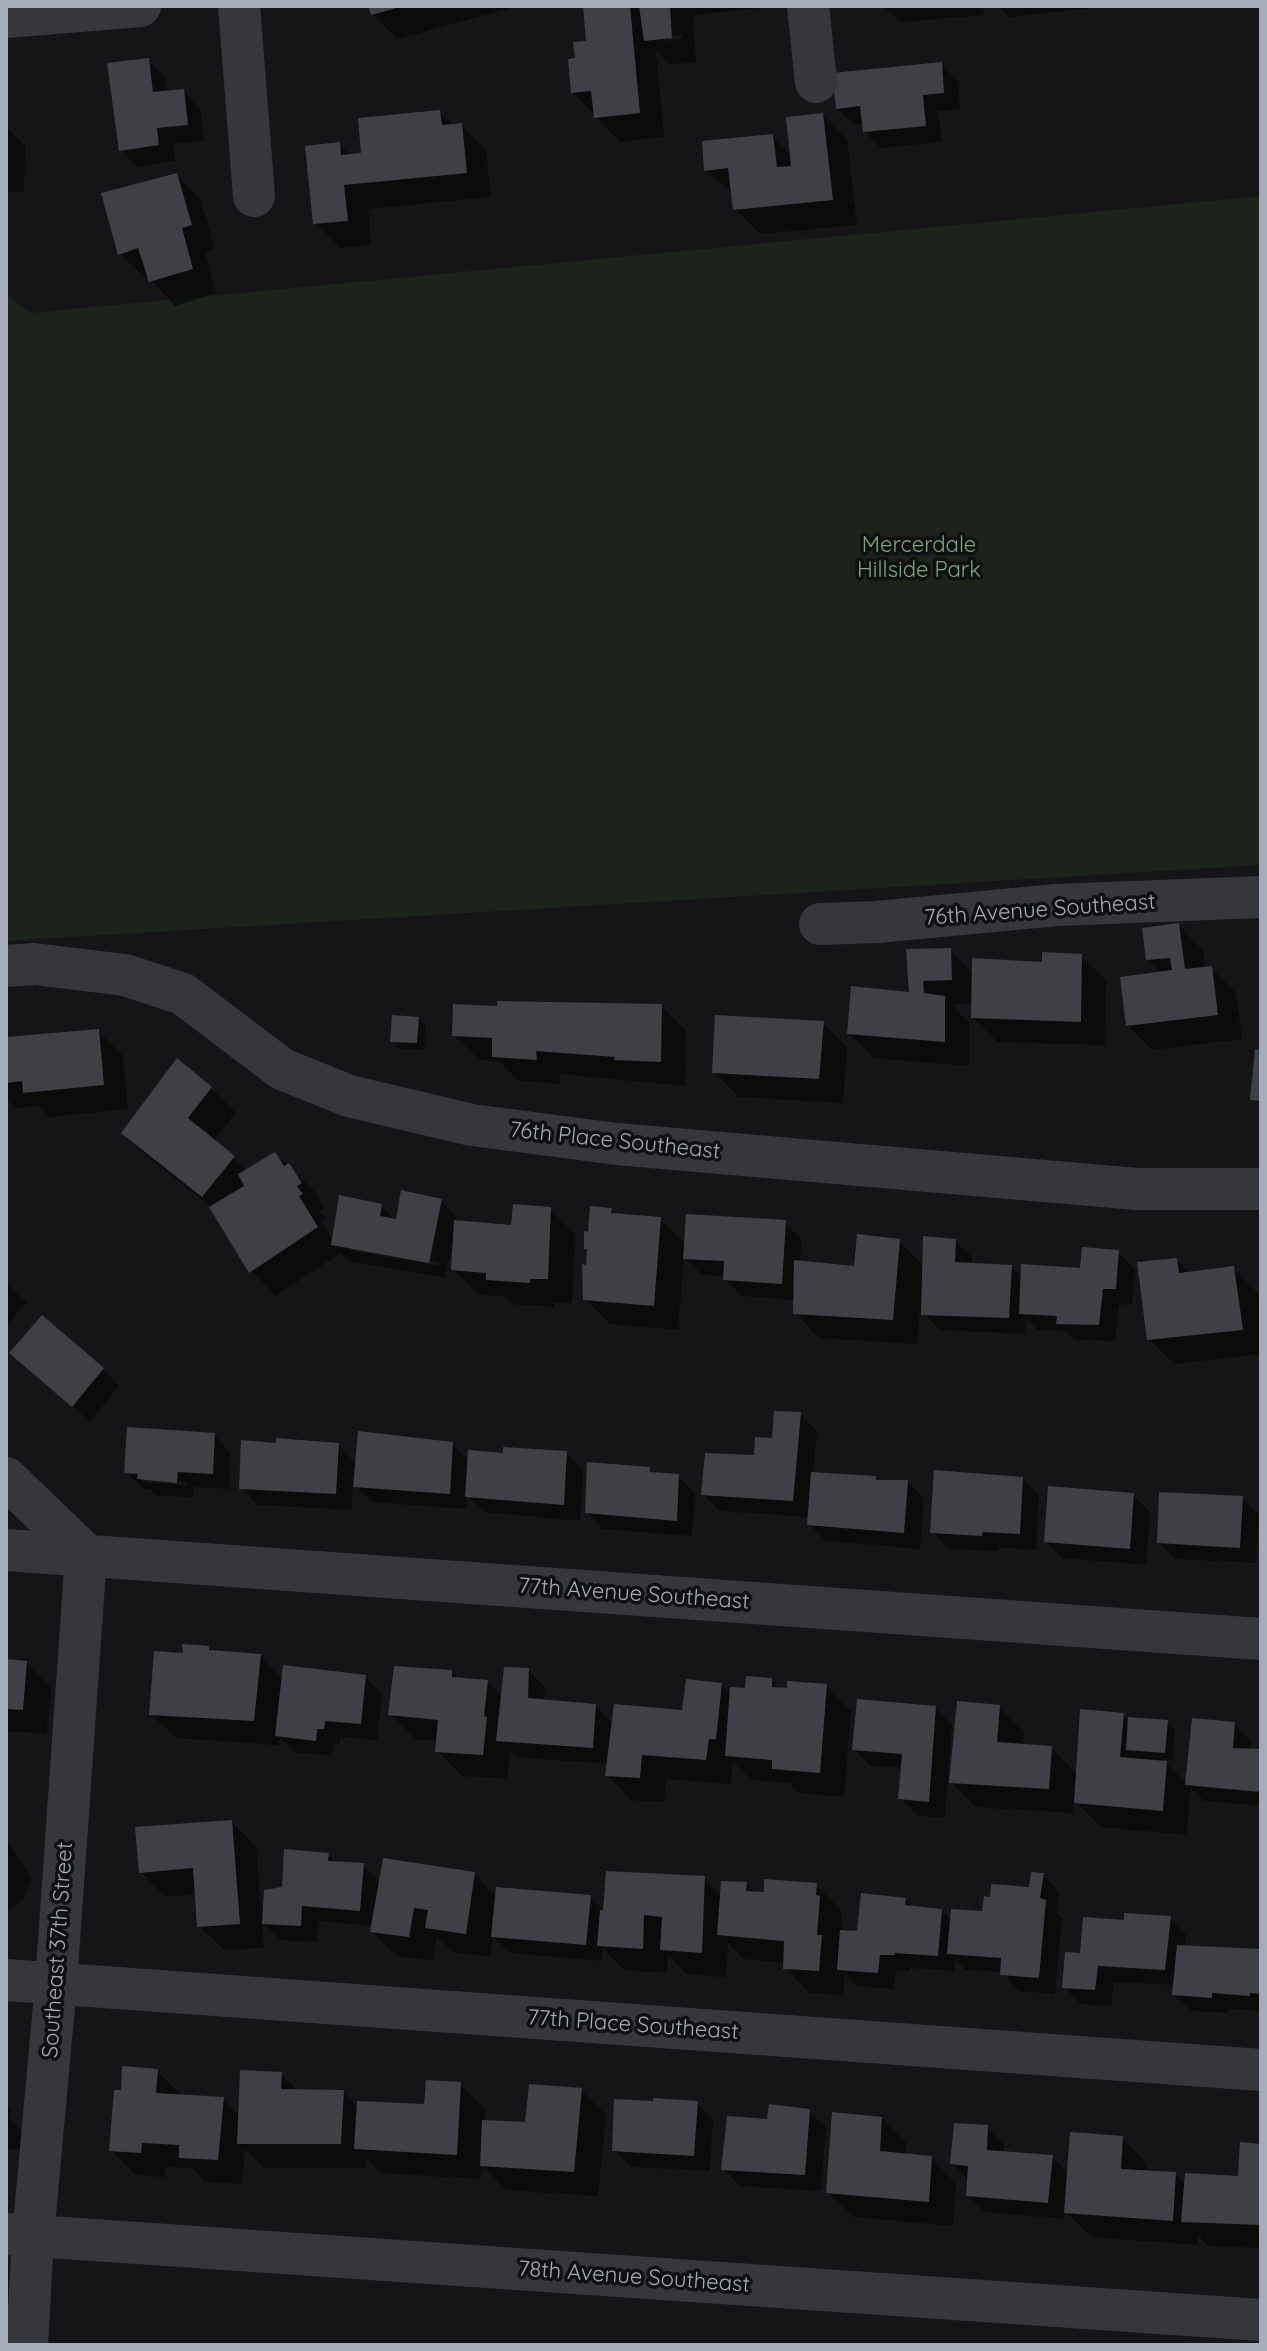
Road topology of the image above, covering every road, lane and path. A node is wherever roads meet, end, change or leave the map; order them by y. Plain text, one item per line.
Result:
1 (140, 6) edge
2 (239, 6) edge
3 (808, 6) edge
4 (6, 17) edge
5 (816, 82) dead end
6 (254, 196) dead end
7 (1261, 897) edge
8 (820, 924) dead end
9 (6, 966) edge
10 (1261, 1189) edge
11 (6, 1478) edge
12 (6, 1550) edge
13 (86, 1555) junction
14 (1261, 1639) edge
15 (6, 1980) edge
16 (56, 1984) junction
17 (1261, 2070) edge
18 (20, 2235) edge
19 (1261, 2320) edge
20 (27, 2345) edge

1 - 4 street
2 - 6 street
3 - 5 street
7 - 8 street, 76th Avenue Southeast
9 - 10 street, 76th Place Southeast
11 - 13 street
12 - 13 street, 77th Avenue Southeast
13 - 14 street, 77th Avenue Southeast
13 - 16 street, Southeast 37th Street
15 - 16 street, 77th Place Southeast
16 - 17 street, 77th Place Southeast
16 - 18 street, Southeast 37th Street
18 - 19 street, 78th Avenue Southeast
18 - 20 street, Southeast 37th Street

